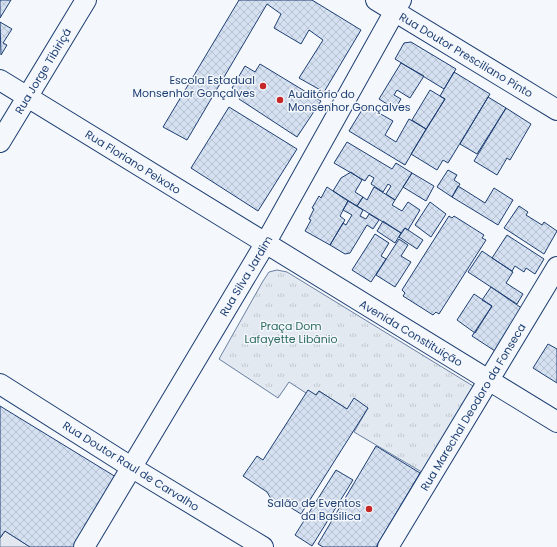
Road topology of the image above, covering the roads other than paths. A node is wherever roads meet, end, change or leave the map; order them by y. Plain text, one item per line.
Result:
1 (86, 0) edge
2 (376, 0) edge
3 (397, 5) edge
4 (0, 80) edge
5 (28, 96) junction
6 (557, 110) edge
7 (0, 142) edge
8 (265, 244) junction
9 (557, 267) edge
10 (489, 381) junction
11 (0, 384) edge
12 (557, 422) edge
13 (131, 467) junction
14 (84, 547) edge
15 (263, 547) edge
16 (388, 547) edge

1 - 5 street, Rua Jorge Tibiriçá
2 - 3 street, Rua Doutor Presciliano Pinto
3 - 6 street, Rua Doutor Presciliano Pinto
3 - 8 street, Rua Silva Jardim
4 - 5 street, Rua Floriano Peixoto
5 - 7 street, Rua Jorge Tibiriçá
5 - 8 street, Rua Floriano Peixoto
8 - 10 street, Avenida Constituição
8 - 13 street, Rua Silva Jardim
9 - 10 street, Rua Marechal Deodoro da Fonseca
10 - 12 street, Avenida Constituição
10 - 16 street, Rua Marechal Deodoro da Fonseca
11 - 13 street, Rua Doutor Raul de Carvalho
13 - 14 street, Rua Silva Jardim
13 - 15 street, Rua Doutor Raul de Carvalho

